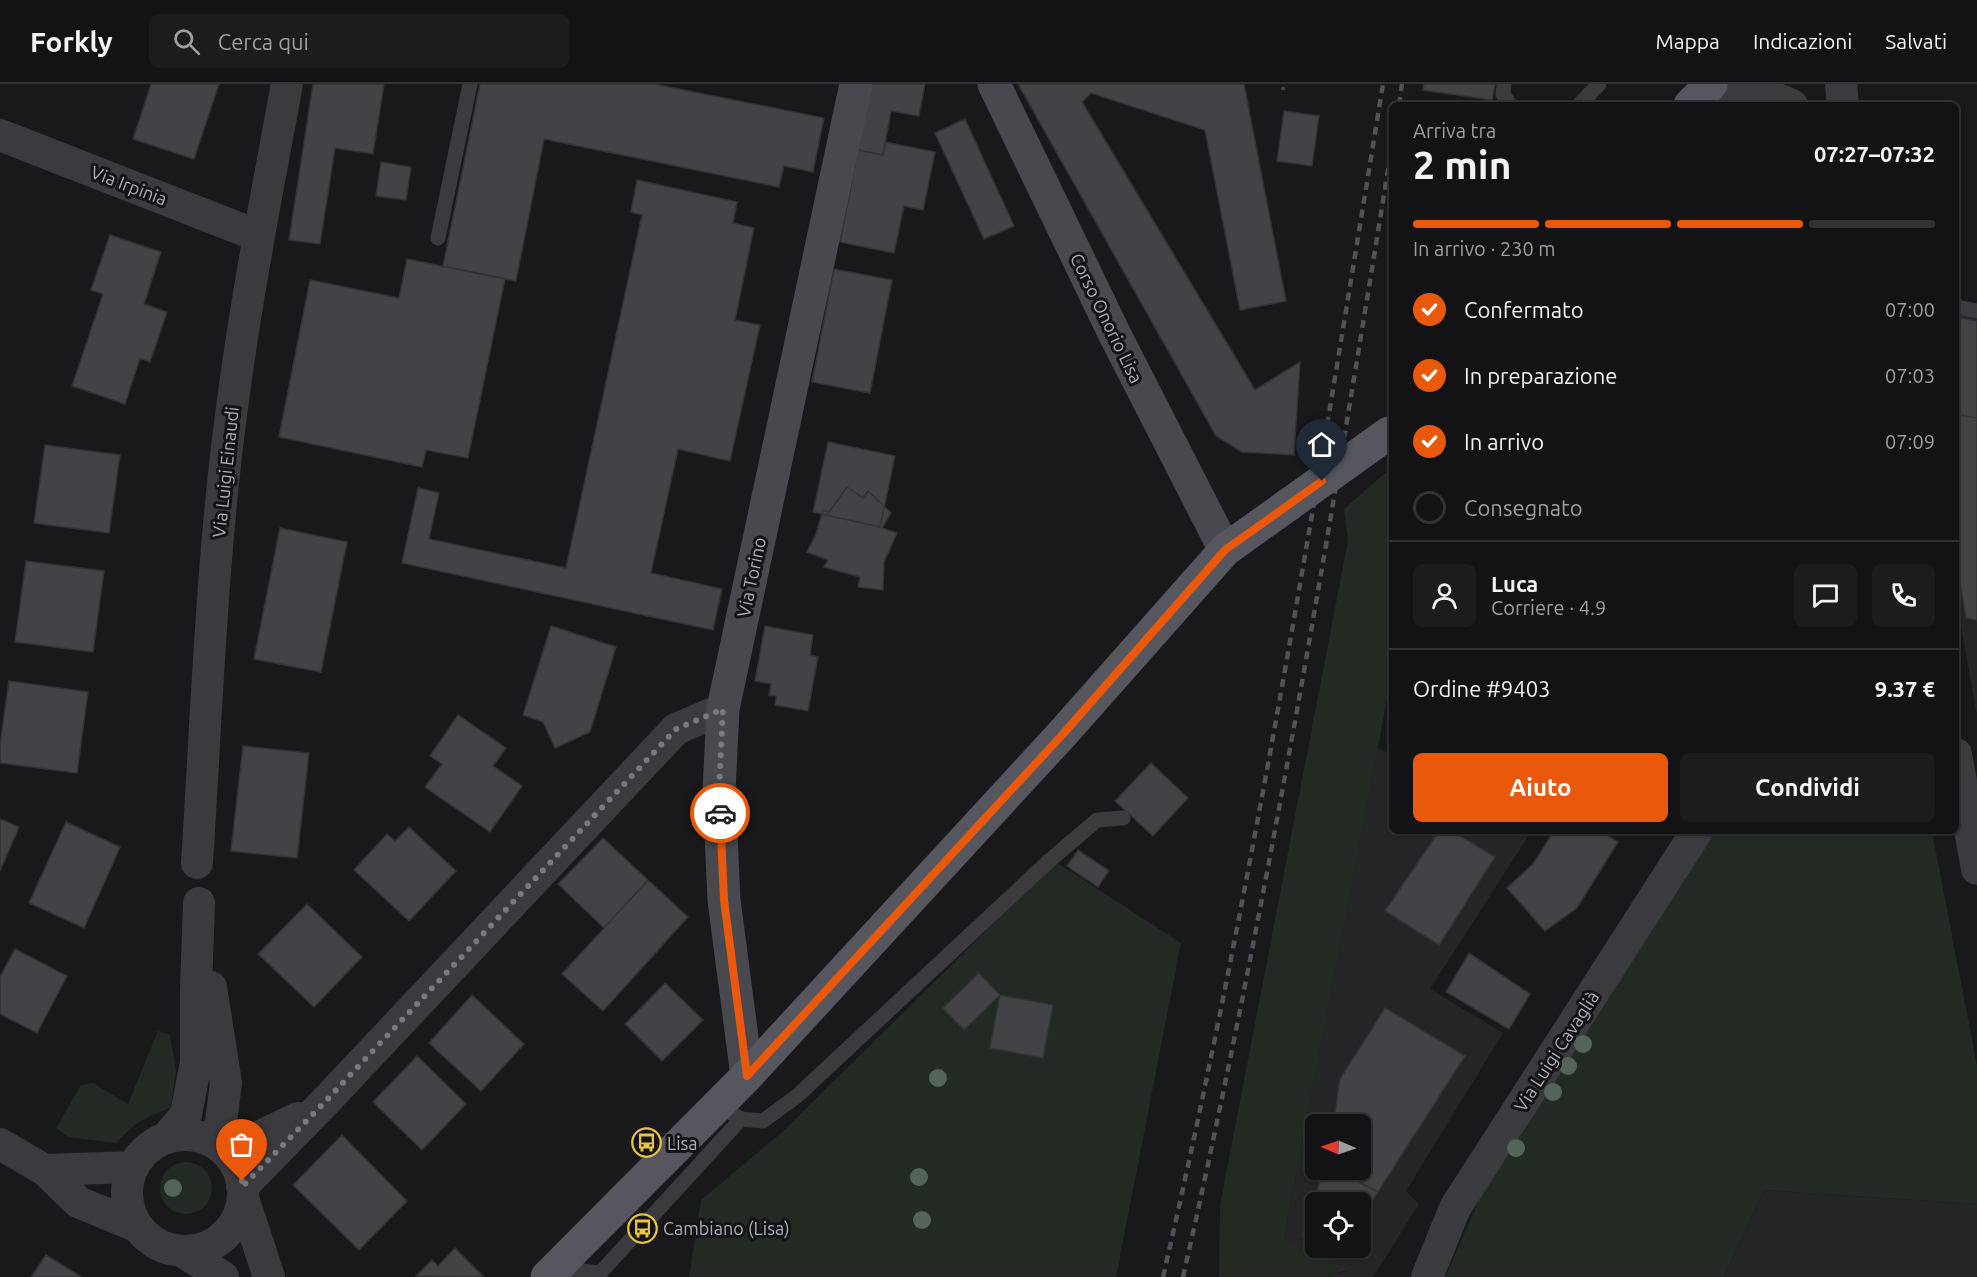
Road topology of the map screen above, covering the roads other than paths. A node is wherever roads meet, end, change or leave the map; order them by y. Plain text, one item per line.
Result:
1 (287, 84) edge
2 (470, 84) edge
3 (856, 84) edge
4 (994, 84) edge
5 (1503, 84) edge
6 (1599, 84) edge
7 (1711, 84) edge
8 (1841, 84) edge
9 (1508, 102) edge
10 (1582, 102) edge
11 (1693, 102) edge
12 (1785, 102) edge
13 (1843, 102) edge
14 (0, 135) edge
15 (259, 236) junction
16 (438, 238) dead end
17 (1959, 308) edge
18 (1977, 311) edge
19 (1389, 432) edge
20 (1225, 550) junction
21 (723, 709) junction
22 (1959, 770) edge
23 (1123, 818) dead end
24 (1695, 834) edge
25 (197, 863) dead end
26 (1977, 869) edge
27 (199, 903) dead end
28 (198, 937) junction
29 (747, 1076) junction
30 (322, 1105) junction
31 (729, 1112) junction
32 (166, 1138) junction
33 (0, 1144) edge
34 (222, 1149) junction
35 (133, 1167) junction
36 (45, 1170) junction
37 (243, 1192) junction
38 (136, 1226) junction
39 (183, 1252) junction
40 (552, 1272) edge
41 (223, 1277) edge
42 (269, 1277) edge
43 (1427, 1277) edge

1 - 15 street, Via Luigi Einaudi
2 - 16 lane
3 - 21 street, Via Torino
4 - 20 street, Corso Onorio Lisa
5 - 9 lane
6 - 10 lane
7 - 11 main road
7 - 12 street
8 - 13 street
14 - 15 street, Via Irpinia
15 - 25 street, Via Luigi Einaudi
17 - 18 lane
19 - 20 main road, bridge
20 - 29 main road
21 - 29 street, Via Torino
21 - 30 street
22 - 26 street
23 - 31 lane
24 - 43 street, Via Luigi Cavaglià
27 - 28 street
28 - 32 street
28 - 34 street
29 - 31 main road
30 - 34 street
30 - 37 street
31 - 40 main road
32 - 34 street
32 - 35 street
33 - 36 street
34 - 37 street
35 - 36 street
35 - 38 street
36 - 38 street
37 - 39 street
37 - 42 street
38 - 39 street
39 - 41 street

